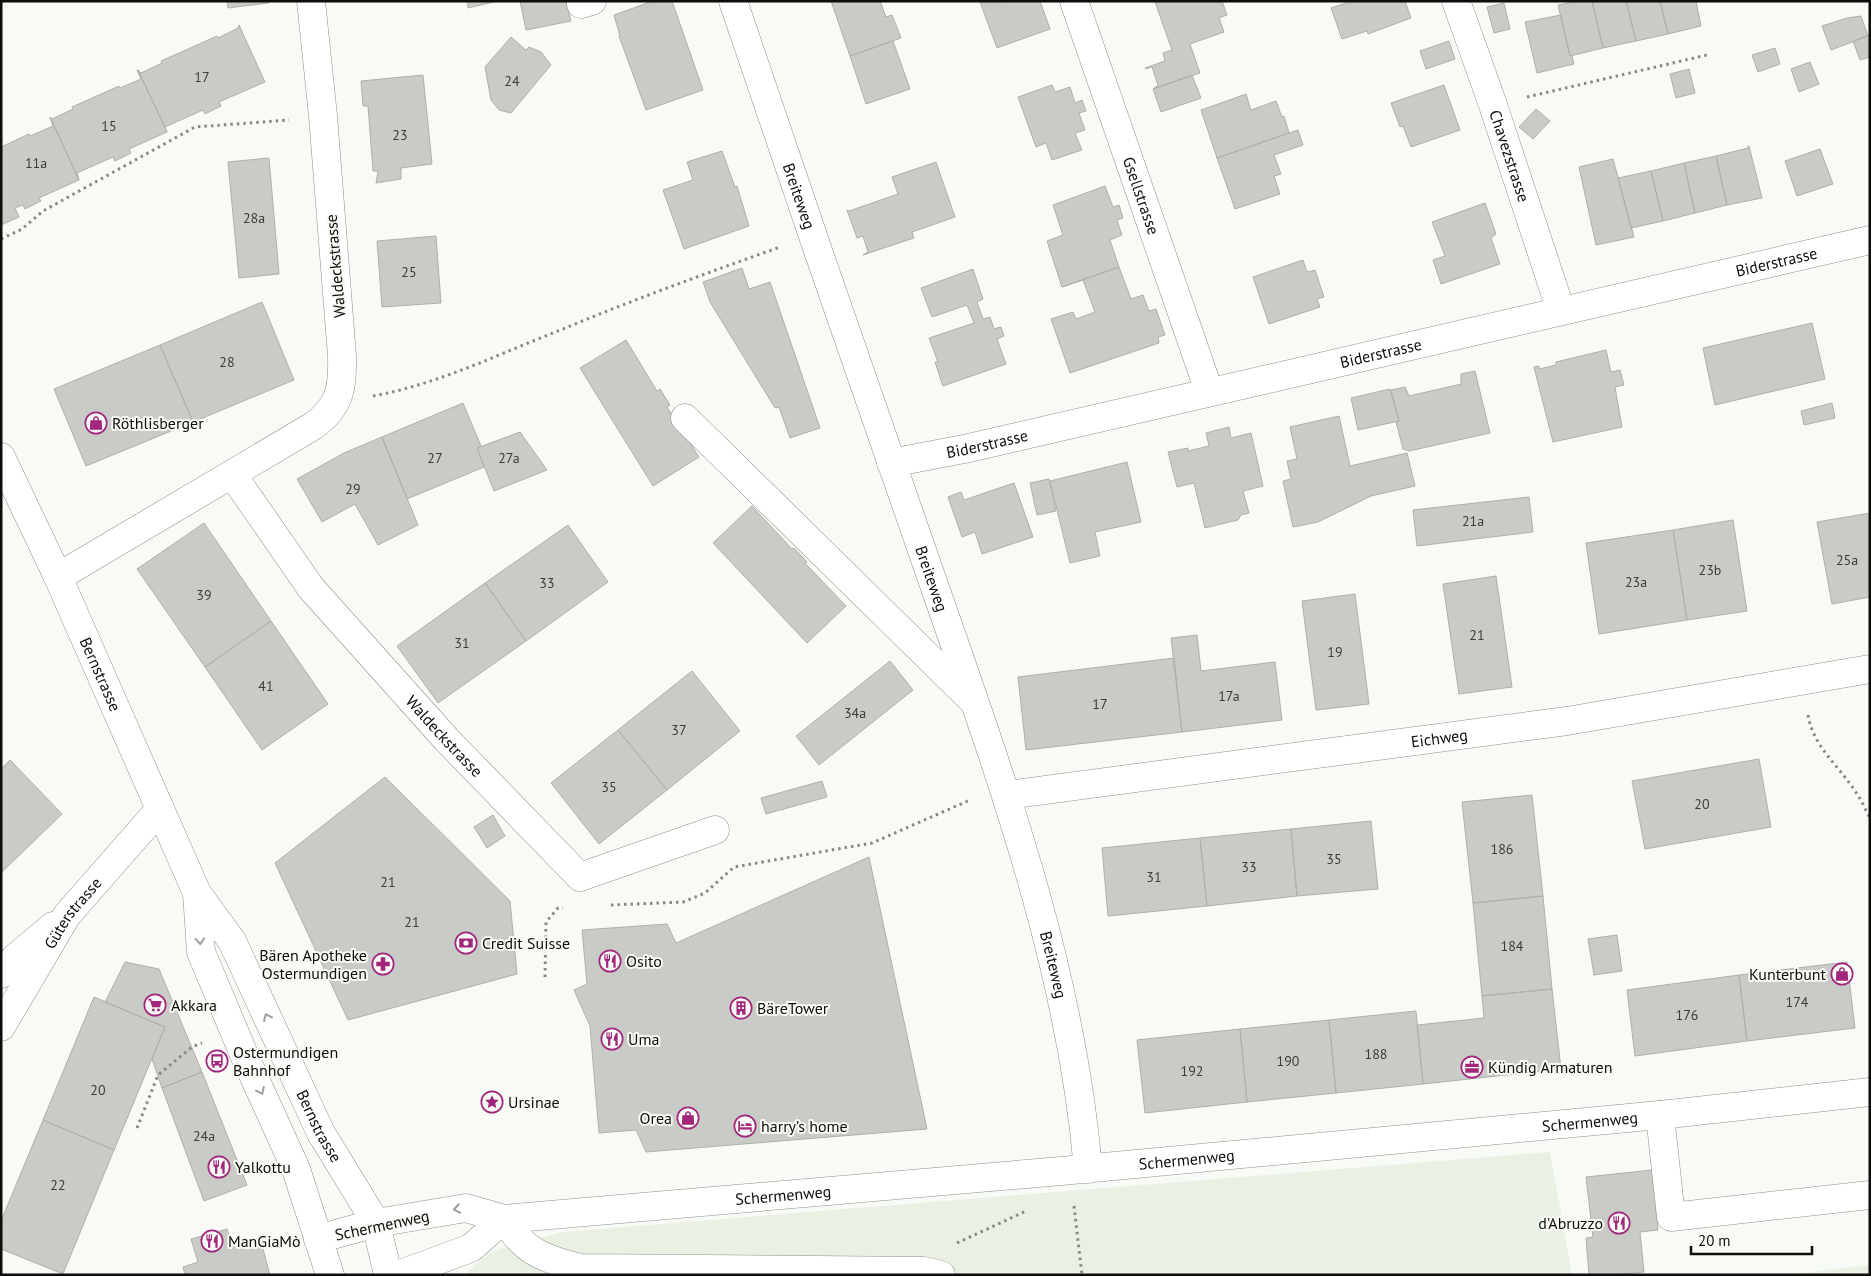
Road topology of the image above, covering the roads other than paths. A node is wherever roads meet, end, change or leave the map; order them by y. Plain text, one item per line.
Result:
1 (311, 1) edge
2 (733, 1) edge
3 (1074, 1) edge
4 (1456, 1) edge
5 (1870, 240) edge
6 (1561, 310) junction
7 (1209, 391) junction
8 (685, 418) dead end
9 (1, 457) edge
10 (892, 463) junction
11 (232, 474) junction
12 (58, 577) junction
13 (1870, 669) edge
14 (975, 703) junction
15 (1004, 786) junction
16 (160, 809) junction
17 (715, 830) dead end
18 (197, 893) junction
19 (67, 915) junction
20 (1, 974) edge
21 (1, 1027) edge
22 (1870, 1092) edge
23 (1660, 1115) junction
24 (1088, 1168) junction
25 (1870, 1195) edge
26 (504, 1219) junction
27 (376, 1223) junction
28 (316, 1235) junction
29 (330, 1275) edge
30 (388, 1275) edge
31 (398, 1275) edge
32 (941, 1275) edge

1 - 11 street, Waldeckstrasse
2 - 10 street, Breiteweg
3 - 7 street, Gsellstrasse
4 - 6 street, Chavezstrasse
5 - 6 street, Biderstrasse
6 - 7 street, Biderstrasse
7 - 10 street, Biderstrasse
8 - 14 street
9 - 12 street, Bernstrasse
10 - 14 street, Breiteweg
11 - 12 street, Waldeckstrasse
11 - 17 street, Waldeckstrasse
12 - 16 street, Bernstrasse
13 - 15 street, Eichweg
14 - 15 street, Breiteweg
15 - 24 street, Breiteweg
16 - 18 street, Bernstrasse
16 - 19 street, Güterstrasse
27 -> 18 street, Bernstrasse
18 -> 28 street, Bernstrasse
19 - 20 street
19 - 21 street, Güterstrasse
22 - 23 street, Schermenweg
23 - 24 street, Schermenweg
23 - 25 street
24 - 26 street, Schermenweg
26 -> 27 street, Schermenweg
26 - 31 street
26 - 32 street
27 - 28 street, Schermenweg
27 - 30 street
28 - 29 street, Bernstrasse

